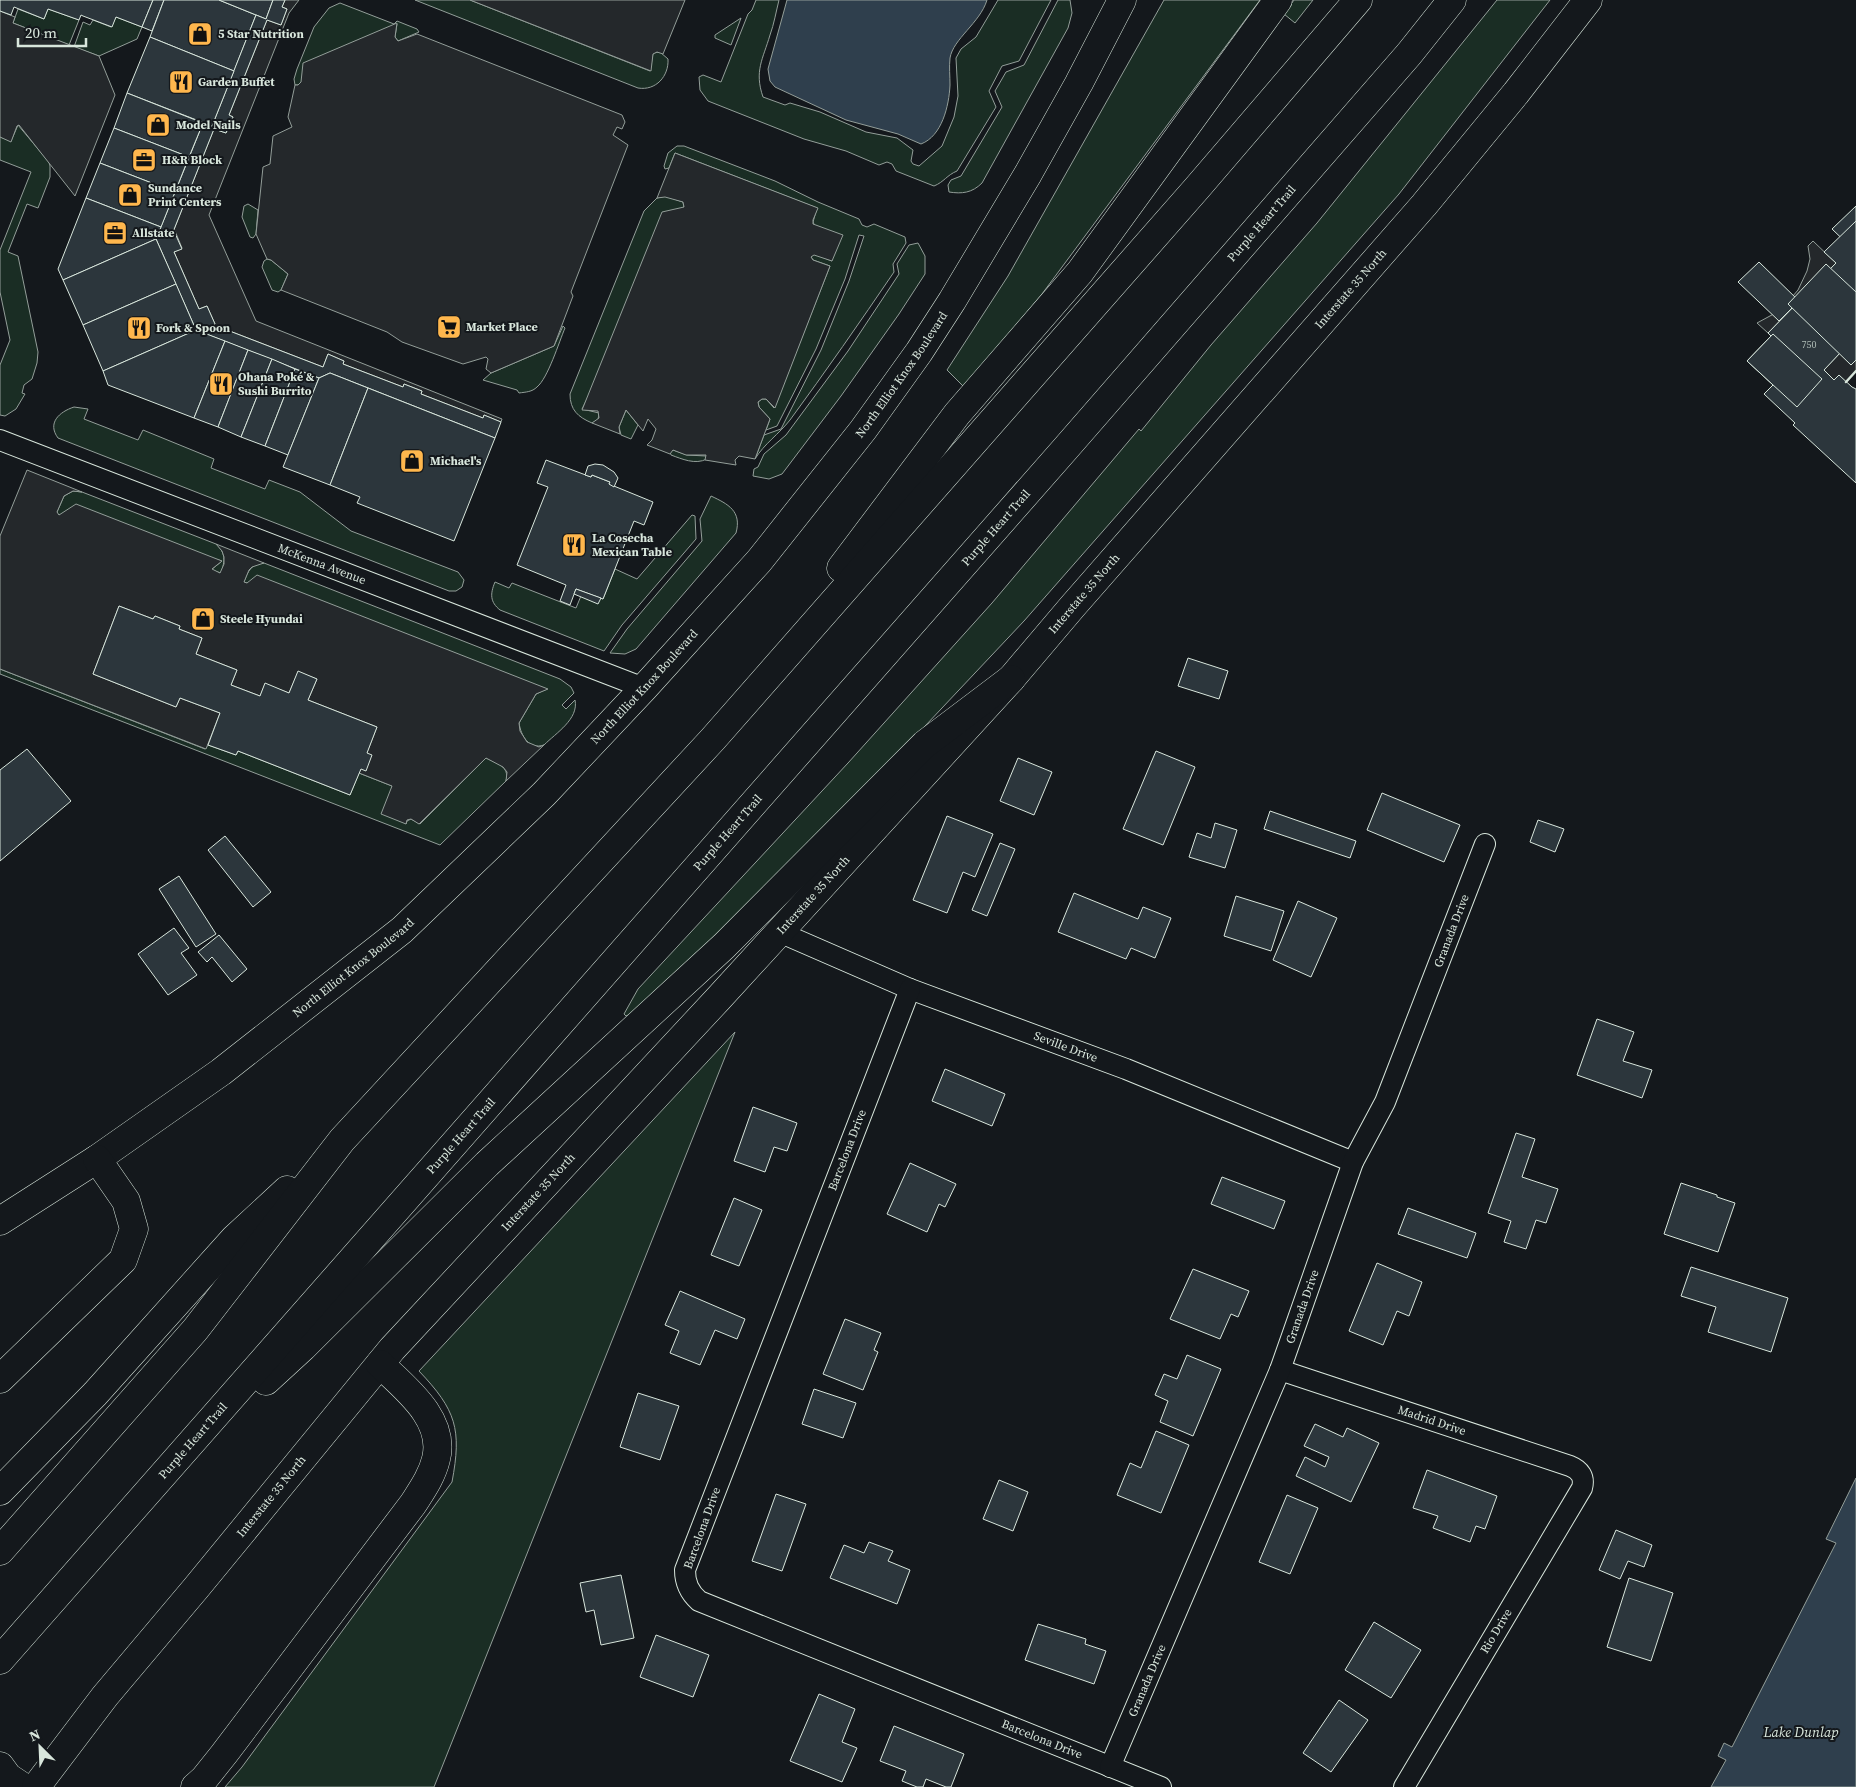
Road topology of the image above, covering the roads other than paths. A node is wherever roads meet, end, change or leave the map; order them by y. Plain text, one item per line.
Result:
1 (1122, 0) edge
2 (1278, 0) edge
3 (1358, 0) edge
4 (1452, 0) edge
5 (1588, 0) edge
6 (0, 440) edge
7 (1012, 679) junction
8 (644, 688) junction
9 (712, 739) junction
10 (1484, 844) dead end
11 (779, 932) junction
12 (910, 988) junction
13 (342, 1140) junction
14 (97, 1159) junction
15 (1353, 1162) junction
16 (0, 1221) edge
17 (380, 1364) junction
18 (1280, 1370) junction
19 (0, 1379) edge
20 (164, 1474) junction
21 (1581, 1474) joint
22 (0, 1491) edge
23 (0, 1551) edge
24 (0, 1660) edge
25 (0, 1766) edge
26 (1110, 1767) junction
27 (23, 1787) edge
28 (36, 1787) edge
29 (195, 1787) edge
30 (1161, 1787) edge
31 (1404, 1787) edge

1 - 8 main road, North Elliot Knox Boulevard
2 - 9 main road
3 - 9 main road
4 - 20 main road, Purple Heart Trail
5 - 7 main road, Interstate 35 North
6 - 8 street, McKenna Avenue
7 - 11 main road, Interstate 35 North
7 - 20 main road
8 - 14 main road, North Elliot Knox Boulevard
9 - 13 main road
10 - 15 street, Granada Drive
11 - 12 street, Seville Drive
11 - 17 main road, Interstate 35 North
12 - 15 street, Seville Drive
12 - 26 street, Barcelona Drive
13 - 22 main road
13 - 23 main road
14 - 16 main road, North Elliot Knox Boulevard
14 - 19 main road
15 - 18 street, Granada Drive
17 - 28 main road, Interstate 35 North
17 - 29 main road
18 - 21 street, Madrid Drive
18 - 26 street, Granada Drive
20 - 24 main road, Purple Heart Trail
21 - 31 street, Rio Drive
25 - 27 main road
26 - 30 street, Barcelona Drive

